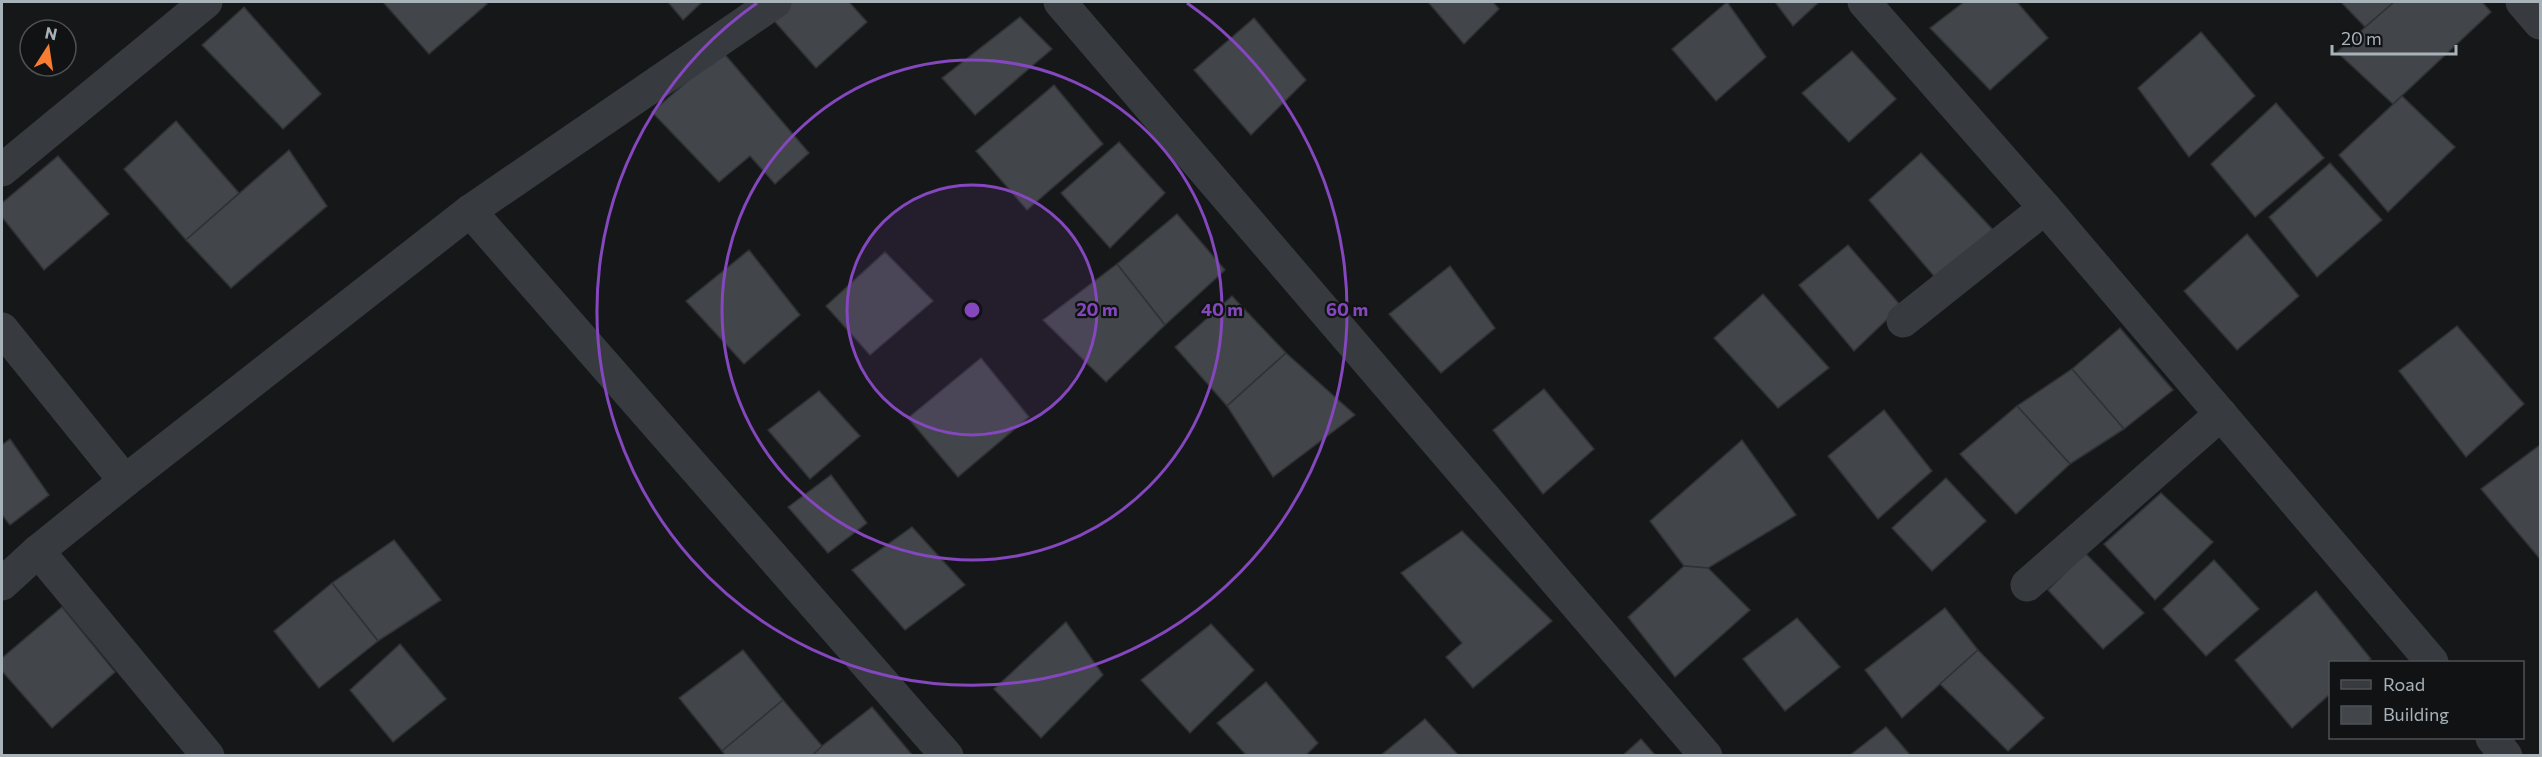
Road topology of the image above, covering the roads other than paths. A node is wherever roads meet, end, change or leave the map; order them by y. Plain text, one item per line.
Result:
1 (206, 2) edge
2 (776, 2) edge
3 (1060, 2) edge
4 (1864, 2) edge
5 (2522, 2) edge
6 (2541, 23) edge
7 (2, 170) edge
8 (2045, 208) junction
9 (470, 211) junction
10 (1903, 321) dead end
11 (2, 329) edge
12 (2221, 414) junction
13 (125, 481) junction
14 (38, 551) junction
15 (2, 584) edge
16 (2027, 585) dead end
17 (2430, 661) edge
18 (2493, 739) edge
19 (208, 756) edge
20 (947, 756) edge
21 (1706, 756) edge
22 (2506, 756) edge

1 - 7 street
2 - 9 street
3 - 21 street
4 - 8 street
5 - 6 street
8 - 10 street
8 - 12 street
9 - 13 street
9 - 20 street
11 - 13 street
12 - 16 street
12 - 17 street
13 - 14 street
14 - 15 street
14 - 19 street
18 - 22 street

